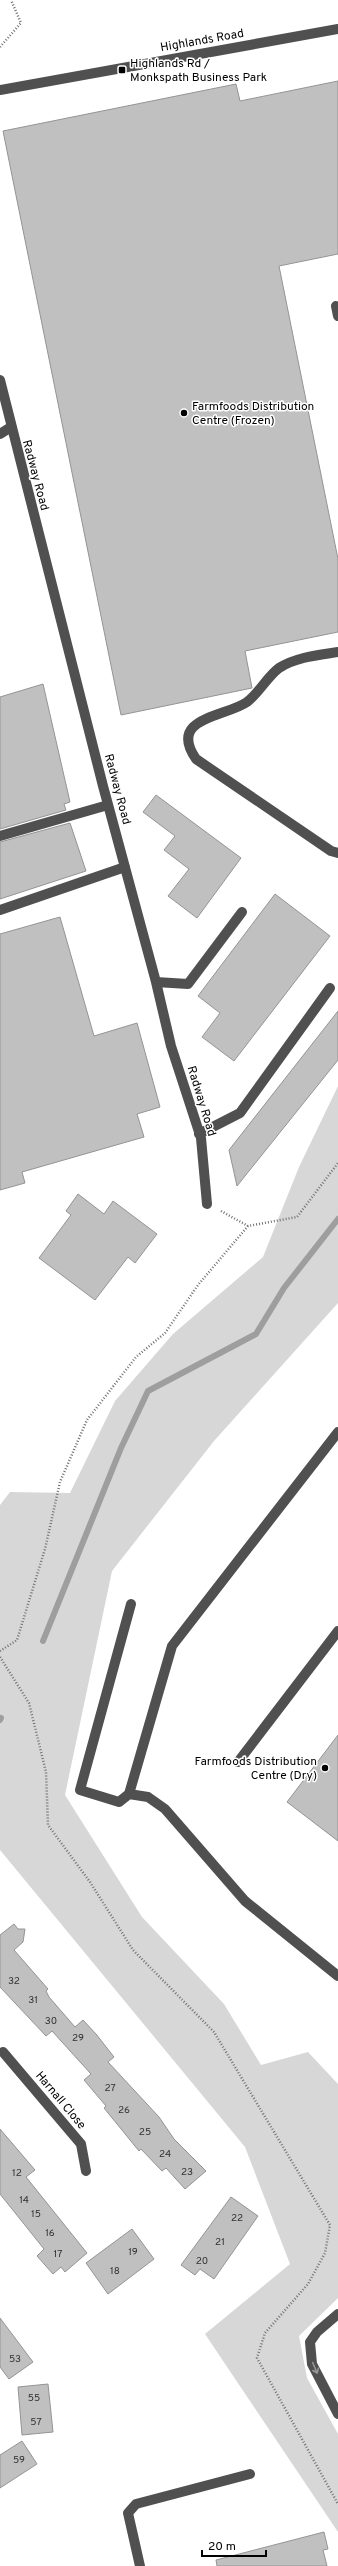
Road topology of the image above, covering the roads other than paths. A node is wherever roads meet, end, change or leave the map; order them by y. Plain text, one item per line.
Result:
1 (338, 29) edge
2 (0, 90) edge
3 (0, 380) edge
4 (10, 427) junction
5 (0, 434) edge
6 (338, 652) edge
7 (108, 805) junction
8 (0, 836) edge
9 (338, 853) edge
10 (126, 867) junction
11 (0, 910) edge
12 (242, 912) dead end
13 (156, 982) junction
14 (330, 988) dead end
15 (200, 1134) junction
16 (207, 1204) road end
17 (338, 1432) edge
18 (131, 1604) dead end
19 (338, 1631) edge
20 (238, 1762) dead end
21 (129, 1794) junction
22 (338, 1976) edge
23 (1, 2052) edge
24 (86, 2171) dead end
25 (338, 2314) edge
26 (338, 2414) edge
27 (250, 2474) dead end
28 (140, 2566) edge

1 - 2 street, Highlands Road
3 - 4 street, Radway Road
4 - 5 street
4 - 7 street, Radway Road
6 - 9 street
7 - 8 street
7 - 10 street, Radway Road
10 - 11 street
10 - 13 street, Radway Road
12 - 13 street
13 - 15 street, Radway Road
14 - 15 street
15 - 16 street, Radway Road
17 - 21 street
18 - 21 street
19 - 20 street
21 - 22 street
23 - 24 street, Harnall Close
25 -> 26 street
27 - 28 street

